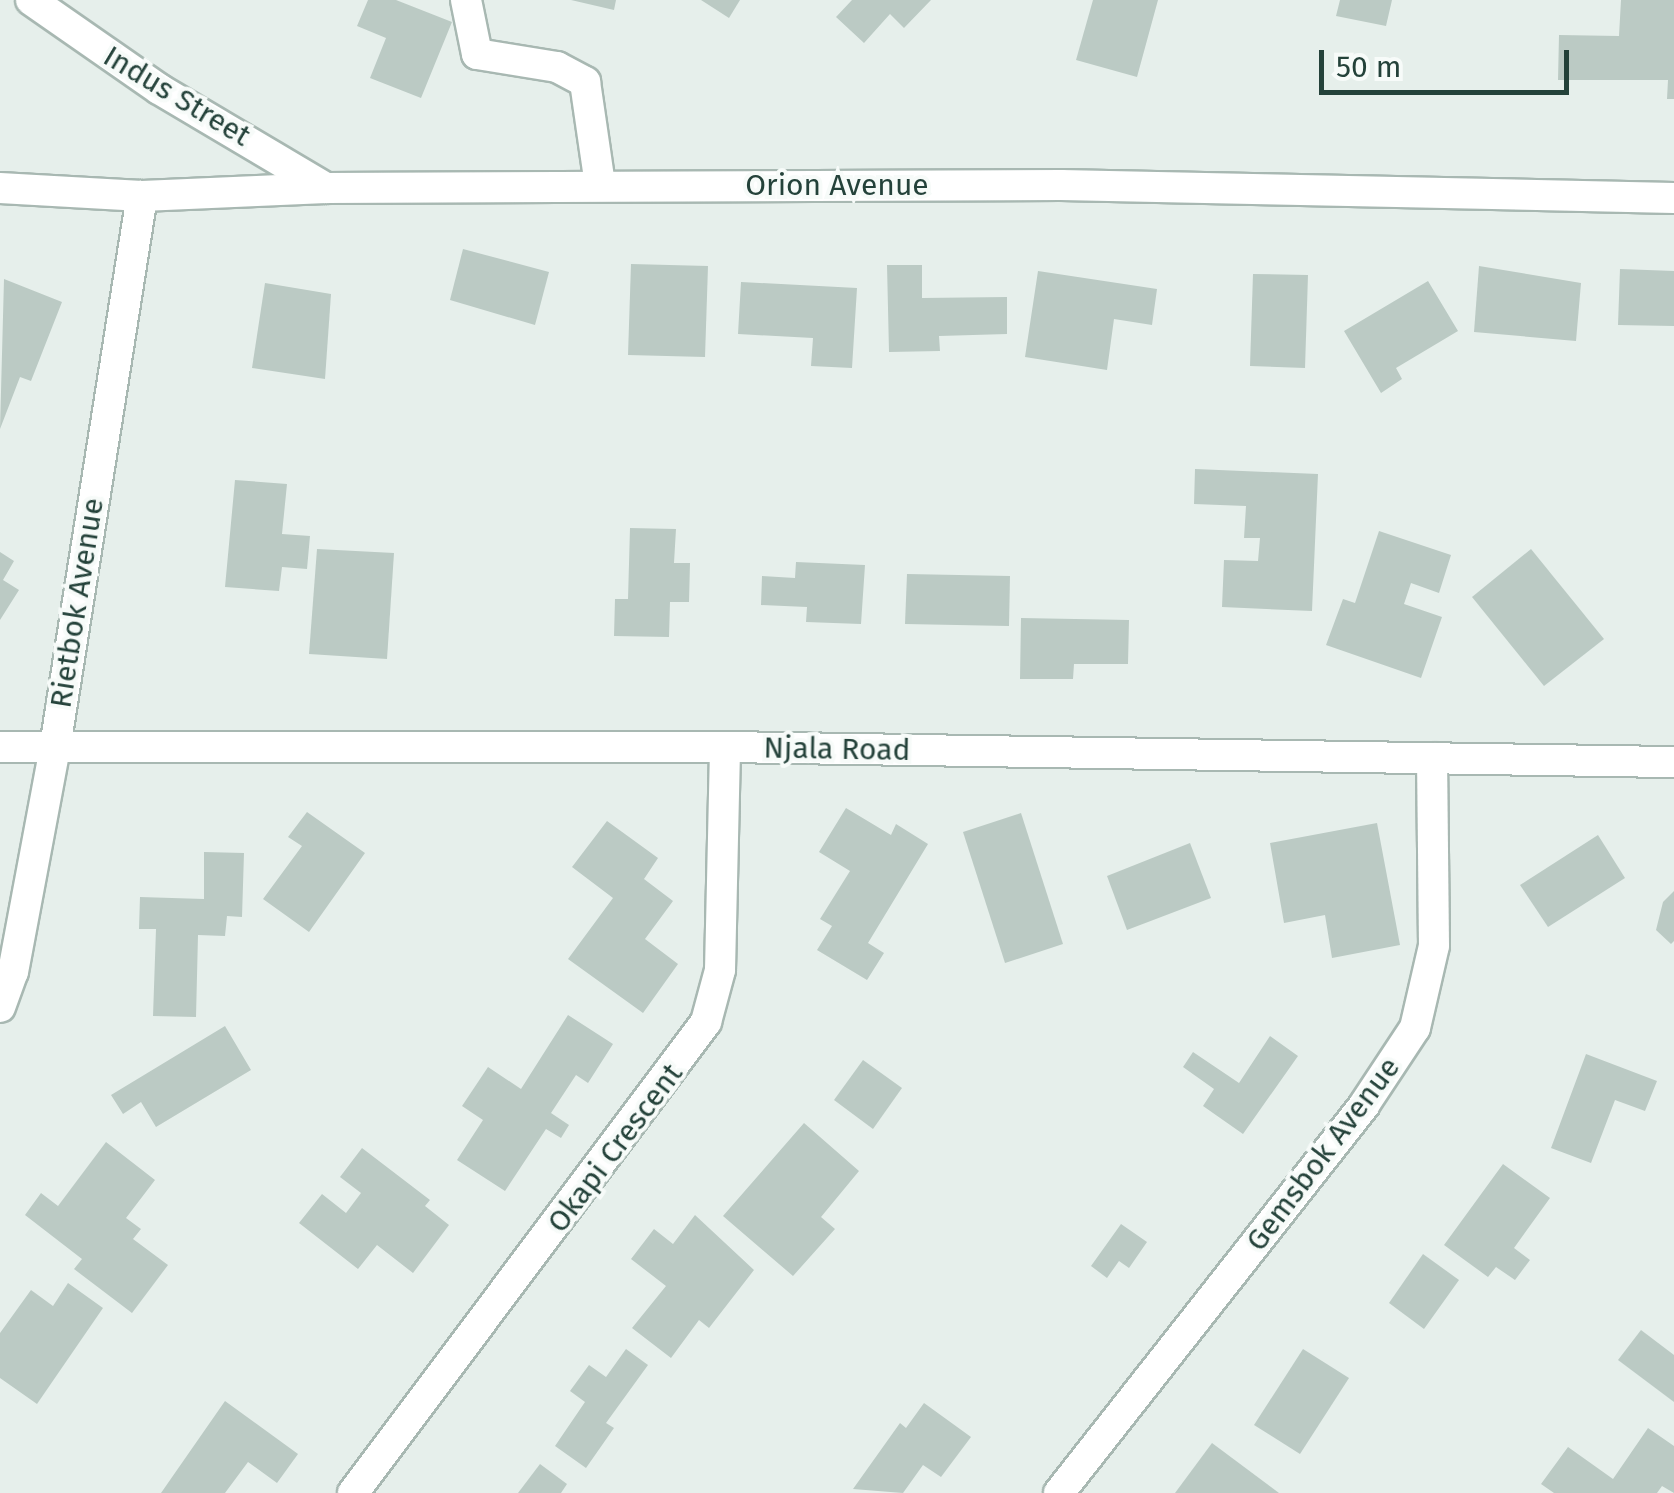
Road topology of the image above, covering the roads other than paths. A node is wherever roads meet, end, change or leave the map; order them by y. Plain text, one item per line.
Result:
1 (31, 0) edge
2 (466, 0) edge
3 (600, 185) junction
4 (0, 188) edge
5 (326, 188) junction
6 (142, 196) junction
7 (1674, 198) edge
8 (0, 747) edge
9 (55, 747) junction
10 (725, 747) junction
11 (1432, 758) junction
12 (1674, 762) edge
13 (0, 1006) edge
14 (353, 1493) edge
15 (1060, 1493) edge

1 - 5 street, Indus Street
2 - 3 street
3 - 5 street, Orion Avenue
3 - 7 street, Orion Avenue
4 - 6 street, Orion Avenue
5 - 6 street, Orion Avenue
6 - 9 street, Rietbok Avenue
8 - 9 street, Njala Road
9 - 10 street, Njala Road
9 - 13 street, Rietbok Avenue
10 - 11 street, Njala Road
10 - 14 street, Okapi Crescent
11 - 12 street, Njala Road
11 - 15 street, Gemsbok Avenue

